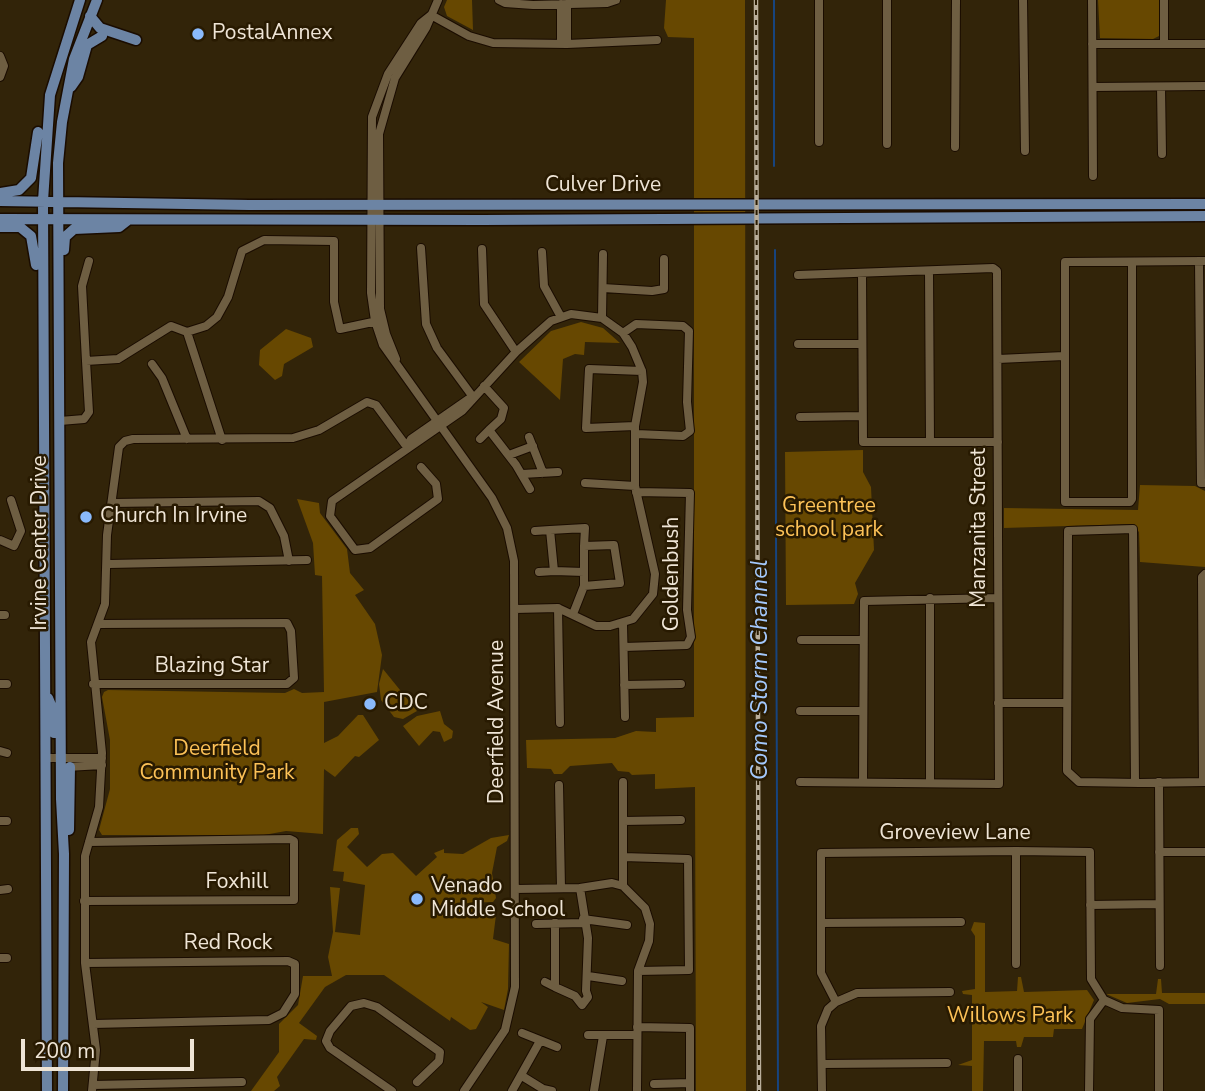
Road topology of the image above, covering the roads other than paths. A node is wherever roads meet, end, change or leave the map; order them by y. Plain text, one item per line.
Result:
1 (82, 0) edge
2 (97, 0) edge
3 (438, 0) edge
4 (500, 0) edge
5 (617, 0) edge
6 (818, 0) edge
7 (887, 0) edge
8 (956, 0) edge
9 (1023, 0) edge
10 (1092, 0) edge
11 (1164, 0) edge
12 (564, 4) junction
13 (431, 15) junction
14 (90, 16) junction
15 (84, 30) junction
16 (102, 36) dead end
17 (136, 40) dead end
18 (657, 40) dead end
19 (564, 44) junction
20 (1092, 44) junction
21 (1164, 44) junction
22 (1205, 44) edge
23 (0, 56) edge
24 (58, 66) junction
25 (0, 77) edge
26 (1205, 86) edge
27 (1093, 87) junction
28 (1161, 87) junction
29 (67, 92) junction
30 (819, 142) dead end
31 (887, 144) dead end
32 (955, 147) dead end
33 (1025, 151) dead end
34 (1162, 154) dead end
35 (1093, 176) dead end
36 (0, 193) edge
37 (0, 201) edge
38 (43, 201) junction
39 (57, 201) junction
40 (374, 203) junction
41 (1205, 204) edge
42 (248, 205) junction
43 (1205, 216) edge
44 (0, 219) edge
45 (43, 219) junction
46 (57, 219) junction
47 (230, 219) junction
48 (129, 220) junction
49 (374, 220) junction
50 (0, 227) edge
51 (421, 248) dead end
52 (482, 249) dead end
53 (542, 252) dead end
54 (603, 254) dead end
55 (664, 259) dead end
56 (89, 261) dead end
57 (1202, 261) edge
58 (58, 262) junction
59 (1132, 262) junction
60 (929, 271) junction
61 (862, 273) junction
62 (798, 275) dead end
63 (603, 288) junction
64 (561, 317) junction
65 (602, 318) junction
66 (378, 321) junction
67 (43, 327) junction
68 (187, 332) junction
69 (623, 333) junction
70 (798, 344) dead end
71 (862, 344) junction
72 (516, 352) junction
73 (1064, 356) junction
74 (998, 359) junction
75 (86, 361) junction
76 (152, 363) dead end
77 (642, 371) junction
78 (484, 386) junction
79 (473, 397) junction
80 (862, 416) junction
81 (800, 417) dead end
82 (60, 421) junction
83 (438, 424) junction
84 (489, 430) junction
85 (636, 430) junction
86 (187, 439) junction
87 (480, 439) dead end
88 (222, 440) junction
89 (930, 442) junction
90 (998, 443) junction
91 (407, 447) junction
92 (509, 455) junction
93 (421, 467) dead end
94 (558, 472) dead end
95 (543, 473) junction
96 (522, 474) junction
97 (586, 483) dead end
98 (1203, 483) edge
99 (530, 489) dead end
100 (636, 489) junction
101 (11, 500) dead end
102 (112, 503) junction
103 (550, 530) junction
104 (535, 531) dead end
105 (0, 540) edge
106 (584, 546) junction
107 (307, 560) dead end
108 (289, 561) junction
109 (109, 564) junction
110 (554, 571) junction
111 (539, 572) dead end
112 (584, 572) junction
113 (1204, 575) edge
114 (584, 586) junction
115 (930, 598) junction
116 (998, 598) junction
117 (558, 608) junction
118 (515, 609) junction
119 (573, 614) junction
120 (98, 624) junction
121 (623, 624) junction
122 (801, 640) dead end
123 (862, 640) junction
124 (624, 647) junction
125 (93, 684) junction
126 (681, 684) dead end
127 (624, 685) junction
128 (998, 703) junction
129 (1067, 703) junction
130 (800, 711) dead end
131 (863, 711) junction
132 (625, 717) dead end
133 (560, 723) dead end
134 (59, 761) junction
135 (102, 762) junction
136 (623, 782) dead end
137 (800, 782) dead end
138 (863, 782) junction
139 (1135, 782) junction
140 (1159, 782) junction
141 (1204, 782) edge
142 (930, 783) junction
143 (559, 785) dead end
144 (681, 820) dead end
145 (624, 821) junction
146 (89, 842) junction
147 (1016, 851) junction
148 (1159, 852) junction
149 (1205, 852) edge
150 (623, 857) junction
151 (623, 886) junction
152 (561, 888) junction
153 (580, 888) junction
154 (515, 889) junction
155 (84, 901) junction
156 (1159, 904) junction
157 (1090, 905) junction
158 (584, 921) junction
159 (961, 922) dead end
160 (555, 923) junction
161 (821, 923) junction
162 (536, 924) dead end
163 (627, 925) dead end
164 (85, 963) junction
165 (1016, 964) dead end
166 (1160, 966) dead end
167 (638, 971) junction
168 (588, 976) junction
169 (622, 981) dead end
170 (545, 982) dead end
171 (555, 987) junction
172 (950, 992) dead end
173 (1104, 1000) junction
174 (836, 1002) junction
175 (93, 1024) junction
176 (636, 1031) junction
177 (522, 1033) dead end
178 (588, 1035) dead end
179 (603, 1035) junction
180 (540, 1041) junction
181 (557, 1047) dead end
182 (1018, 1059) dead end
183 (947, 1063) dead end
184 (821, 1065) junction
185 (522, 1076) junction
186 (242, 1082) dead end
187 (417, 1083) dead end
188 (654, 1084) dead end
189 (211, 1087) edge
190 (690, 1087) edge
191 (93, 1088) edge
192 (545, 1090) edge
193 (47, 1091) edge
194 (63, 1091) edge
195 (392, 1091) edge
196 (464, 1091) edge
197 (512, 1091) edge
198 (594, 1091) edge
199 (637, 1091) edge
200 (822, 1091) edge
201 (1018, 1091) edge
202 (1089, 1091) edge
203 (1159, 1091) edge

1 - 15 main road
1 - 24 main road, Irvine Center Drive
2 - 14 main road, Irvine Center Drive
3 - 13 street, Deerfield Avenue
4 - 12 street
5 - 12 street
6 - 30 street
7 - 31 street
8 - 32 street
9 - 33 street
10 - 20 street
11 - 21 street
12 - 19 street
13 - 19 street
13 - 40 street, Deerfield Avenue
14 - 15 main road, Irvine Center Drive
14 - 17 main road
15 - 29 main road, Irvine Center Drive
16 - 29 main road
18 - 19 street
20 - 21 street
20 - 27 street
21 - 22 street
23 - 25 street
24 - 36 main road
24 - 38 main road, Irvine Center Drive
26 - 28 street
27 - 28 street
27 - 35 street
28 - 34 street
29 - 39 main road, Irvine Center Drive
37 - 38 main road, Culver Drive
38 - 39 main road, Culver Drive
38 - 45 main road, Irvine Center Drive
39 - 42 main road, Culver Drive
39 - 46 main road, Irvine Center Drive
40 - 41 main road, Culver Drive
40 - 42 main road, Culver Drive
40 - 49 street, Deerfield Avenue
42 - 47 main road
43 - 49 main road, Culver Drive
44 - 45 main road, Culver Drive
45 - 46 main road, Culver Drive
45 - 67 main road, Irvine Center Drive
46 - 48 main road, Culver Drive
46 - 58 main road, Irvine Center Drive
47 - 48 main road, Culver Drive
47 - 49 main road, Culver Drive
48 - 58 main road
49 - 66 street, Deerfield Avenue
50 - 67 main road
51 - 79 street
52 - 72 street
53 - 64 street
54 - 63 street
55 - 63 street
56 - 75 street
57 - 59 street
57 - 98 street
58 - 82 main road, Irvine Center Drive
59 - 73 street
59 - 73 street
60 - 61 street
60 - 74 street, Manzanita Street
60 - 89 street
61 - 62 street
61 - 71 street
63 - 65 street
64 - 65 street
64 - 72 street
65 - 69 street
66 - 68 street
66 - 83 street, Deerfield Avenue
67 - 134 main road, Irvine Center Drive
68 - 75 street
68 - 88 street
69 - 77 street
69 - 85 street
70 - 71 street
71 - 80 street
72 - 78 street
73 - 74 street
74 - 90 street, Manzanita Street
75 - 82 street
76 - 86 street
77 - 85 street
77 - 85 street
78 - 79 street
78 - 84 street
79 - 83 street
80 - 81 street
80 - 89 street
82 - 134 main road, Irvine Center Drive
83 - 91 street
83 - 118 street, Deerfield Avenue
84 - 87 street
84 - 92 street
85 - 100 street
86 - 88 street
86 - 102 street
88 - 91 street
89 - 90 street
90 - 116 street, Manzanita Street
91 - 93 street
92 - 95 street
92 - 96 street
94 - 95 street
95 - 96 street
96 - 99 street
97 - 100 street
100 - 121 street
100 - 124 street, Goldenbush
101 - 105 street
102 - 108 street
102 - 109 street
103 - 104 street
103 - 106 street
103 - 110 street
106 - 112 street
106 - 114 street
107 - 108 street
108 - 109 street
109 - 120 street
110 - 111 street
110 - 112 street
112 - 114 street
113 - 141 street
114 - 119 street
115 - 116 street
115 - 123 street
115 - 142 street
116 - 128 street, Manzanita Street
117 - 118 street
117 - 119 street
117 - 133 street
118 - 154 street, Deerfield Avenue
119 - 121 street
120 - 125 street
120 - 125 street, Blazing Star
121 - 124 street
122 - 123 street
123 - 131 street
124 - 127 street
125 - 135 street
126 - 127 street
127 - 132 street
128 - 129 street
128 - 142 street, Manzanita Street
129 - 139 street
129 - 139 street
130 - 131 street
131 - 138 street
134 - 135 street
134 - 135 street
134 - 193 main road, Irvine Center Drive
134 - 194 main road, Irvine Center Drive
135 - 146 street
136 - 145 street
137 - 138 street
138 - 142 street
139 - 140 street
140 - 141 street
140 - 148 street
143 - 152 street
144 - 145 street
145 - 150 street
146 - 155 street
146 - 155 street, Foxhill
147 - 157 street, Groveview Lane
147 - 161 street, Groveview Lane
147 - 165 street
148 - 149 street
148 - 156 street
150 - 151 street
150 - 167 street
151 - 153 street
151 - 167 street
152 - 153 street
152 - 154 street
153 - 158 street
154 - 196 street, Deerfield Avenue
155 - 164 street
156 - 157 street
156 - 166 street
157 - 173 street
158 - 160 street
158 - 163 street
158 - 168 street
159 - 161 street
160 - 162 street
160 - 171 street
161 - 174 street
164 - 175 street
164 - 175 street, Red Rock
167 - 176 street
168 - 169 street
168 - 171 street
170 - 171 street
172 - 174 street
173 - 202 street
173 - 203 street
174 - 184 street
175 - 191 street
176 - 179 street
176 - 190 street
176 - 199 street
177 - 180 street
178 - 179 street
179 - 198 street
180 - 181 street
180 - 185 street
182 - 201 street
183 - 184 street
184 - 200 street
185 - 192 street
185 - 197 street
186 - 189 street
187 - 195 street
188 - 190 street
189 - 191 street

